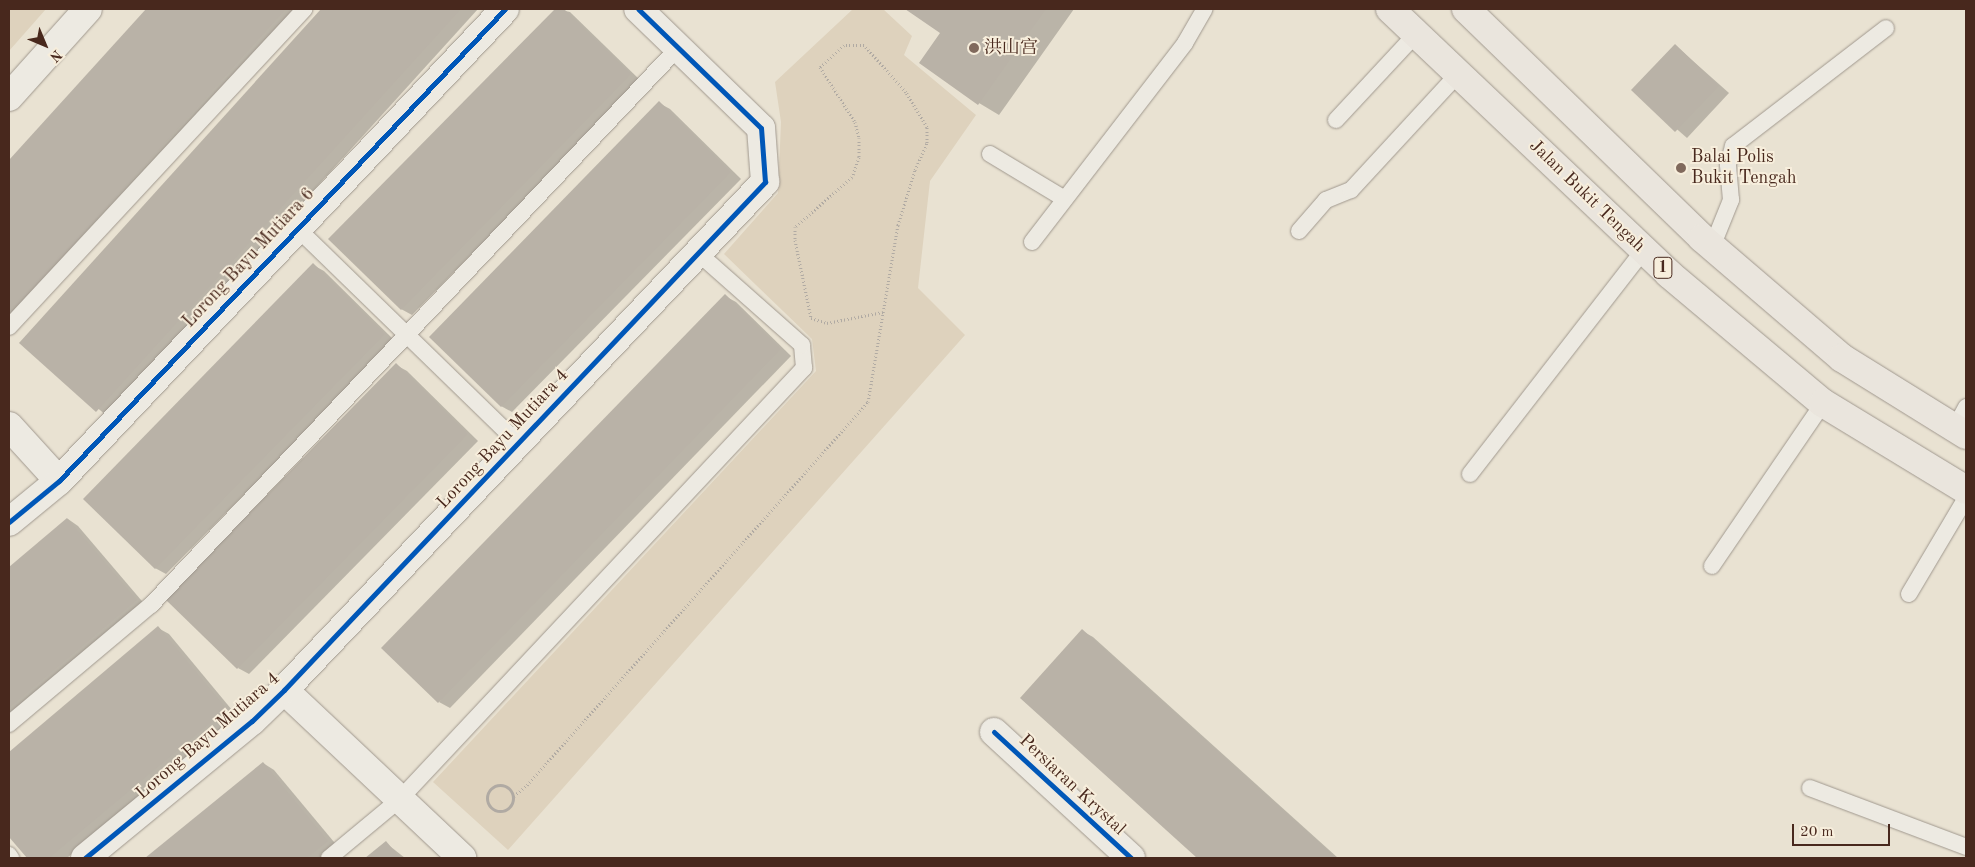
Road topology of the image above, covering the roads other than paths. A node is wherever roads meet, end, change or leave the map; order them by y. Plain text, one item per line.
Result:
1 (88, 9) edge
2 (305, 9) edge
3 (505, 9) edge
4 (638, 9) edge
5 (1205, 9) edge
6 (1390, 9) edge
7 (1466, 9) edge
8 (1886, 28) dead end
9 (1416, 34) junction
10 (678, 48) junction
11 (1458, 74) junction
12 (9, 97) edge
13 (1336, 120) dead end
14 (990, 154) dead end
15 (1065, 199) junction
16 (296, 227) junction
17 (1299, 232) dead end
18 (1032, 242) dead end
19 (1712, 247) junction
20 (1644, 250) junction
21 (698, 253) junction
22 (9, 327) edge
23 (406, 336) junction
24 (1823, 403) junction
25 (1962, 423) edge
26 (9, 426) edge
27 (518, 442) junction
28 (1470, 474) dead end
29 (59, 480) junction
30 (1966, 490) edge
31 (1966, 498) edge
32 (9, 522) edge
33 (1712, 566) dead end
34 (1909, 594) dead end
35 (284, 690) junction
36 (9, 724) edge
37 (994, 732) dead end
38 (1810, 788) dead end
39 (400, 799) junction
40 (1966, 847) edge
41 (86, 858) edge
42 (329, 858) edge
43 (462, 858) edge
44 (1130, 858) edge

1 - 12 street
2 - 22 lane
3 - 16 street, Lorong Bayu Mutiara 6
4 - 10 street, Lorong Bayu Mutiara 4
5 - 15 lane
6 - 9 highway, Jalan Bukit Tengah / 1
7 - 19 highway
8 - 19 lane
9 - 11 highway, Jalan Bukit Tengah / 1
9 - 13 lane
10 - 21 street, Lorong Bayu Mutiara 4
10 - 23 lane
11 - 17 lane
11 - 20 highway, Jalan Bukit Tengah / 1
14 - 15 lane
15 - 18 lane
16 - 23 lane
16 - 29 street, Lorong Bayu Mutiara 6
19 - 25 highway
20 - 24 highway, Jalan Bukit Tengah / 1
20 - 28 lane
21 - 27 street, Lorong Bayu Mutiara 4
21 - 39 lane
23 - 27 lane
23 - 36 lane
24 - 30 highway, Jalan Bukit Tengah / 1
24 - 33 lane
26 - 29 street
27 - 35 street, Lorong Bayu Mutiara 4
29 - 32 street, Lorong Bayu Mutiara 6
31 - 34 lane
35 - 39 street
35 - 41 street, Lorong Bayu Mutiara 4
37 - 44 street, Persiaran Krystal
38 - 40 lane
39 - 42 lane
39 - 43 street

